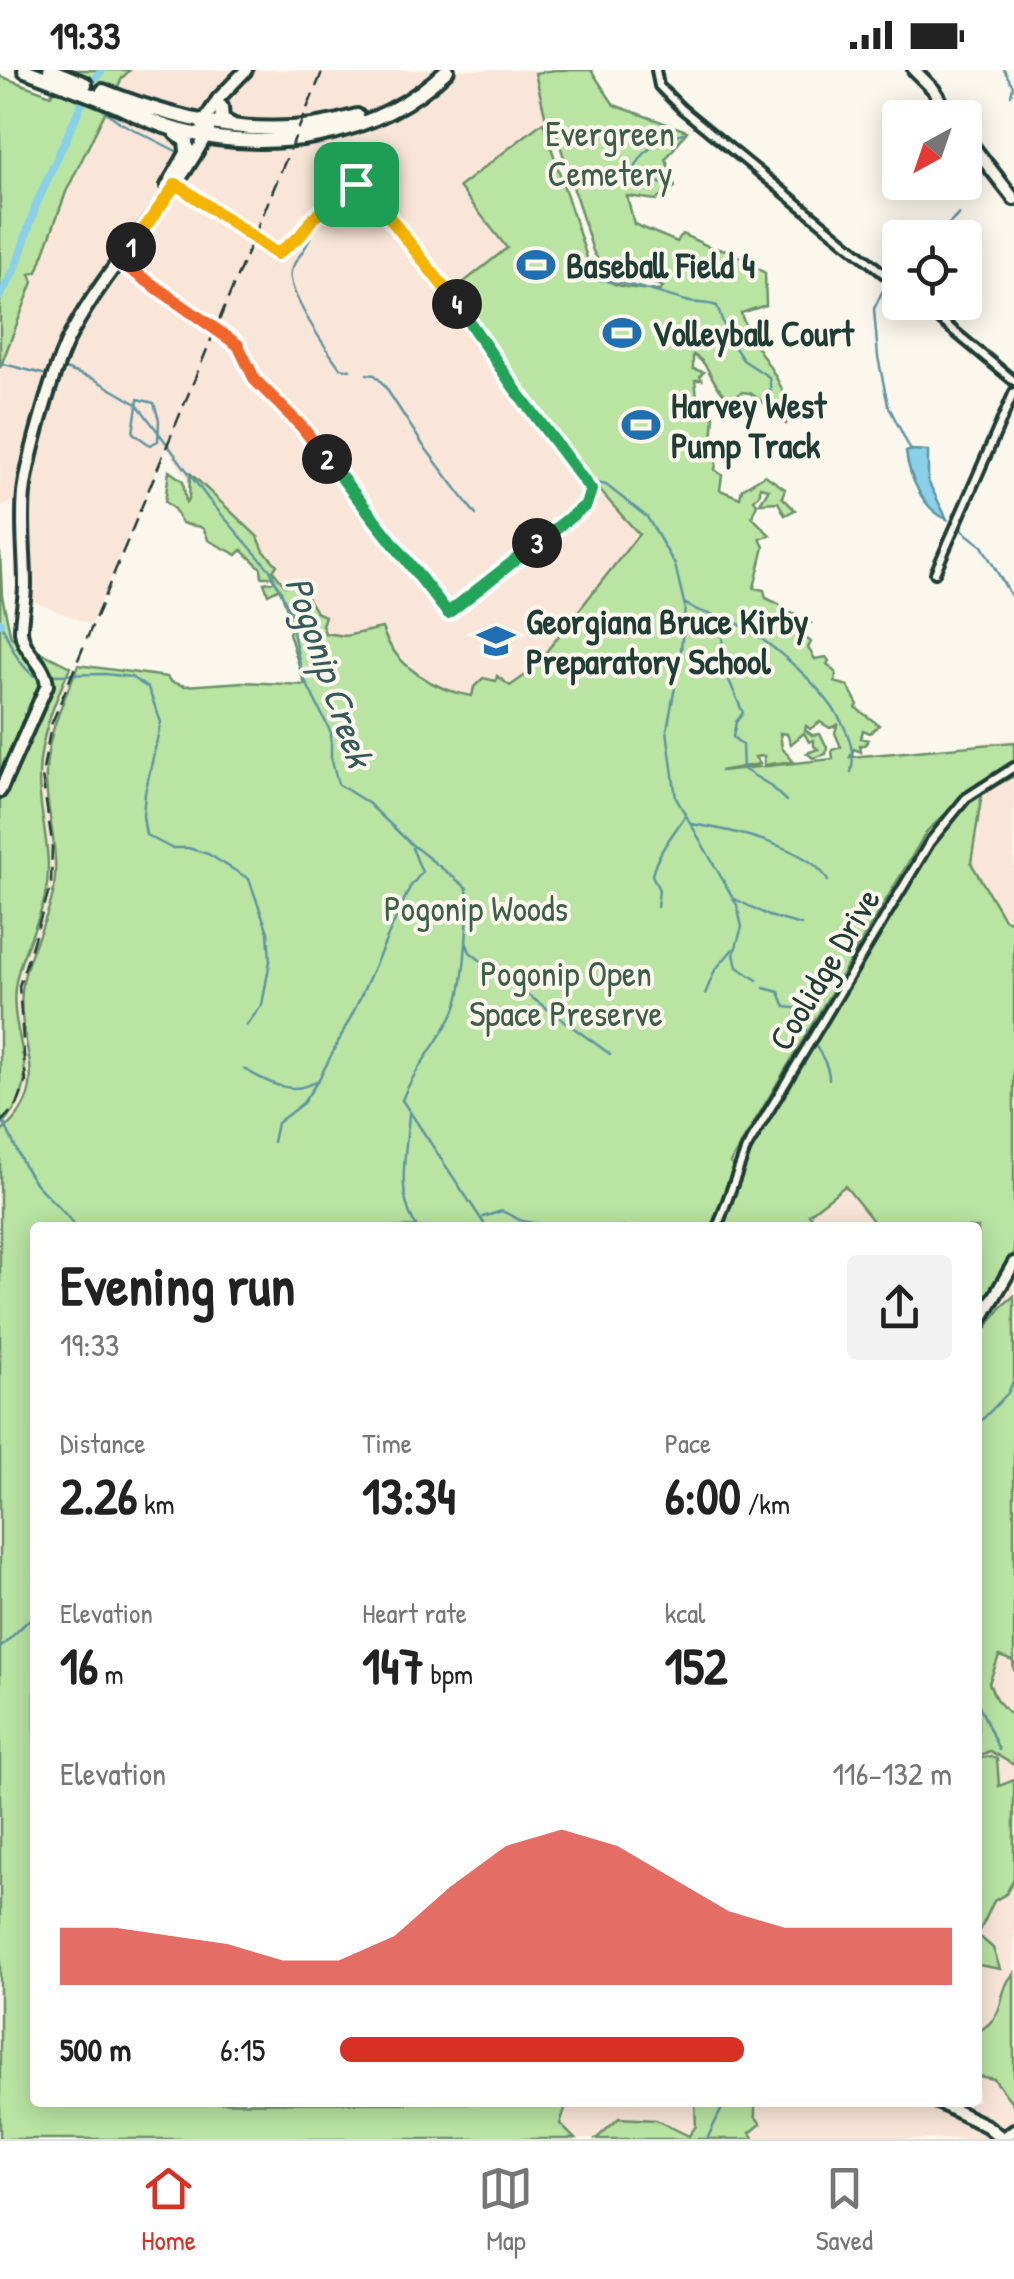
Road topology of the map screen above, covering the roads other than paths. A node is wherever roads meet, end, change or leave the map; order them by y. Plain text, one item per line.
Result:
1 (25, 70) edge
2 (53, 70) edge
3 (246, 70) edge
4 (435, 70) edge
5 (447, 70) edge
6 (656, 70) edge
7 (914, 70) edge
8 (69, 82) junction
9 (226, 92) junction
10 (112, 99) junction
11 (940, 100) edge
12 (221, 107) junction
13 (165, 126) junction
14 (239, 128) junction
15 (204, 129) junction
16 (188, 150) junction
17 (982, 158) edge
18 (176, 184) junction
19 (347, 191) junction
20 (371, 194) junction
21 (1014, 199) edge
22 (149, 222) junction
23 (120, 262) junction
24 (882, 272) edge
25 (941, 320) edge
26 (1014, 381) edge
27 (1014, 392) edge
28 (935, 574) dead end
29 (1014, 767) edge
30 (0, 791) edge
31 (720, 1222) edge
32 (1014, 1263) edge
33 (982, 1318) edge
34 (947, 2107) edge
35 (1014, 2130) edge
36 (1004, 2139) edge

1 - 8 highway
2 - 8 highway
3 - 9 main road
4 - 14 highway
5 - 15 highway
6 - 24 street
7 - 11 main road
8 - 10 highway
9 - 12 main road
9 - 15 main road
10 - 13 highway
10 - 15 highway
12 - 14 highway
12 - 15 main road
13 - 15 highway
13 - 16 highway
14 - 15 highway
15 - 16 main road
15 - 18 main road
16 - 22 main road
17 - 21 main road
18 - 19 street
18 - 22 main road
19 - 20 street
19 - 20 street
20 - 23 street
22 - 23 main road
23 - 30 main road
25 - 26 street
27 - 28 street
29 - 31 street, Coolidge Drive
32 - 33 main road
34 - 36 main road
35 - 36 main road

